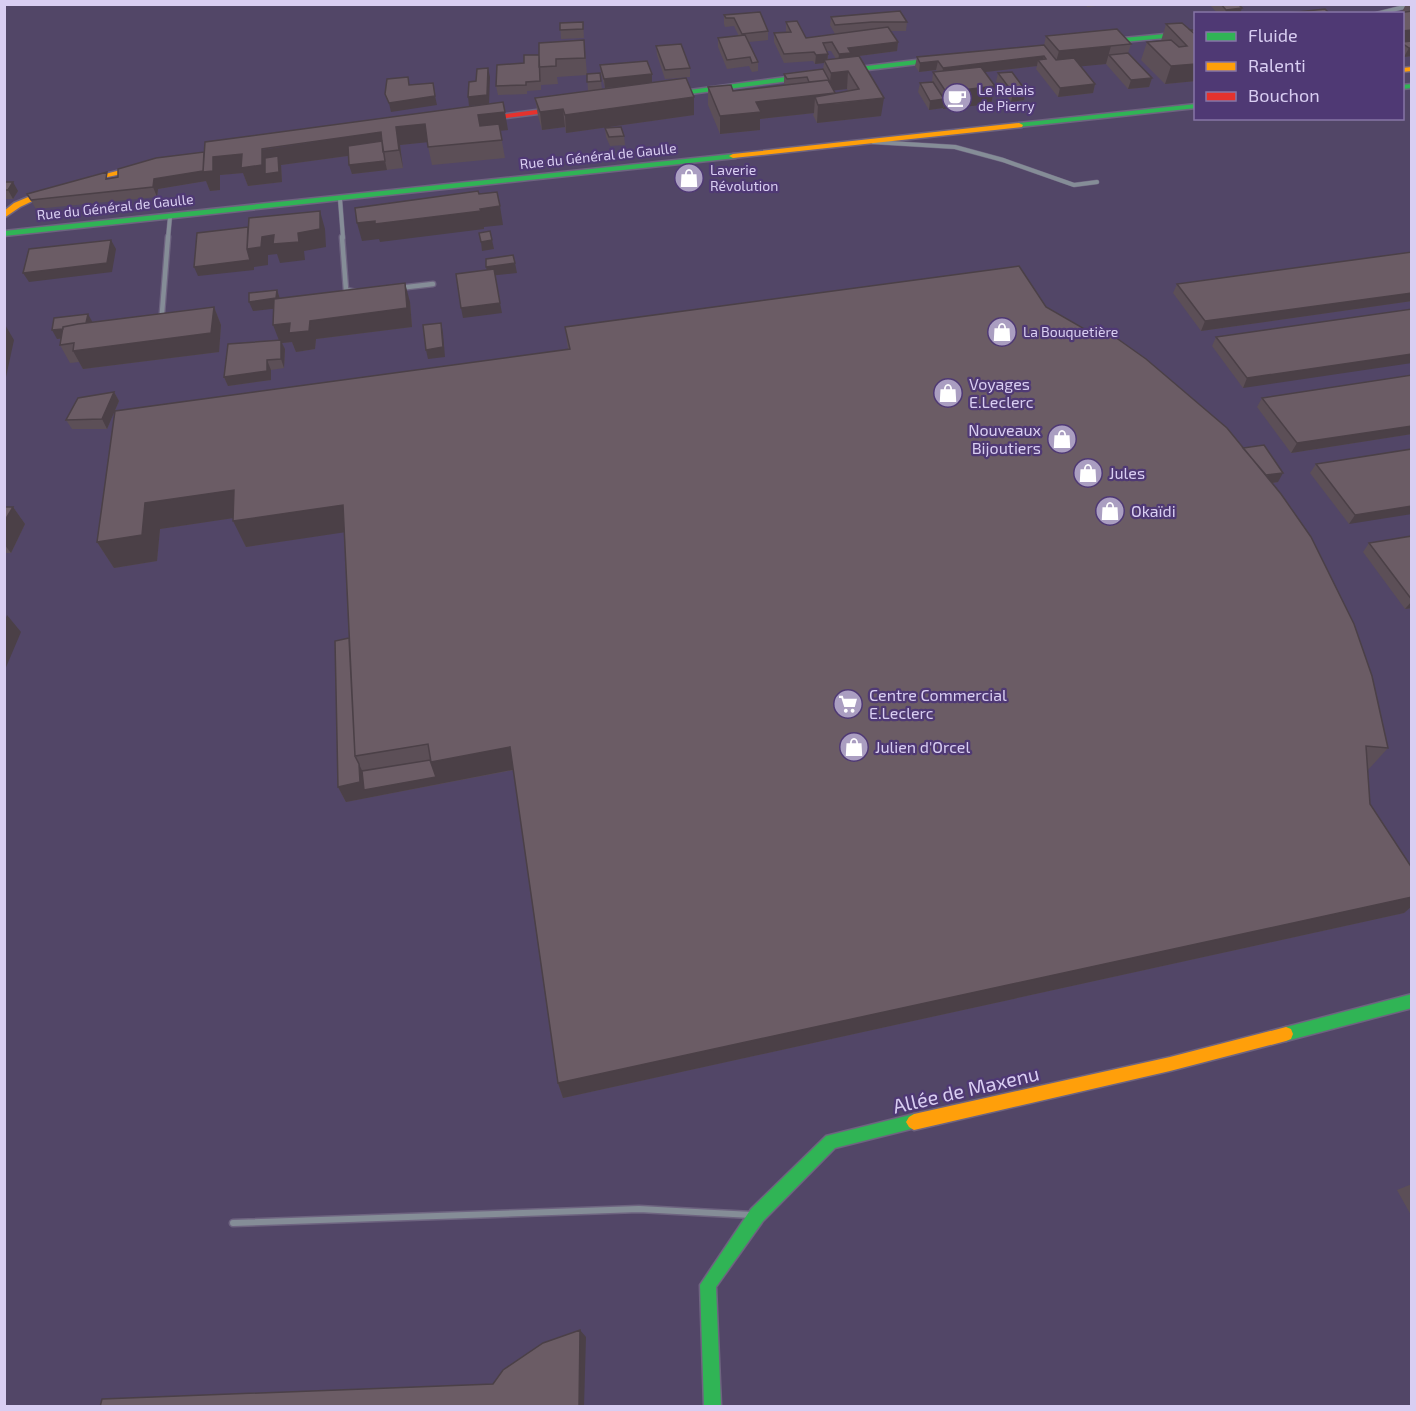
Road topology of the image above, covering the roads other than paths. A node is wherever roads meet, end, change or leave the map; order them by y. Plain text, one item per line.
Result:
1 (1412, 5) edge
2 (1384, 12) edge
3 (1194, 33) edge
4 (1094, 43) edge
5 (943, 59) edge
6 (837, 72) edge
7 (814, 75) edge
8 (660, 96) edge
9 (1194, 106) edge
10 (566, 108) edge
11 (483, 119) edge
12 (873, 142) junction
13 (141, 166) edge
14 (83, 181) edge
15 (1097, 182) dead end
16 (60, 187) edge
17 (340, 199) junction
18 (4, 216) edge
19 (170, 217) junction
20 (4, 234) edge
21 (433, 284) dead end
22 (388, 289) edge
23 (366, 291) edge
24 (162, 313) edge
25 (1412, 1001) edge
26 (758, 1215) junction
27 (233, 1223) dead end
28 (712, 1407) edge

1 - 2 street
3 - 4 street
5 - 6 street
7 - 8 street
9 - 12 street, Rue du Général de Gaulle
10 - 11 street
12 - 15 street
12 - 17 street, Rue du Général de Gaulle
13 - 14 street
16 - 18 street
17 - 19 street, Rue du Général de Gaulle
17 - 23 street
19 - 20 street, Rue du Général de Gaulle
19 - 24 street
21 - 22 street
25 - 26 street, Allée de Maxenu
26 - 27 lane
26 - 28 street, Allée de Maxenu

